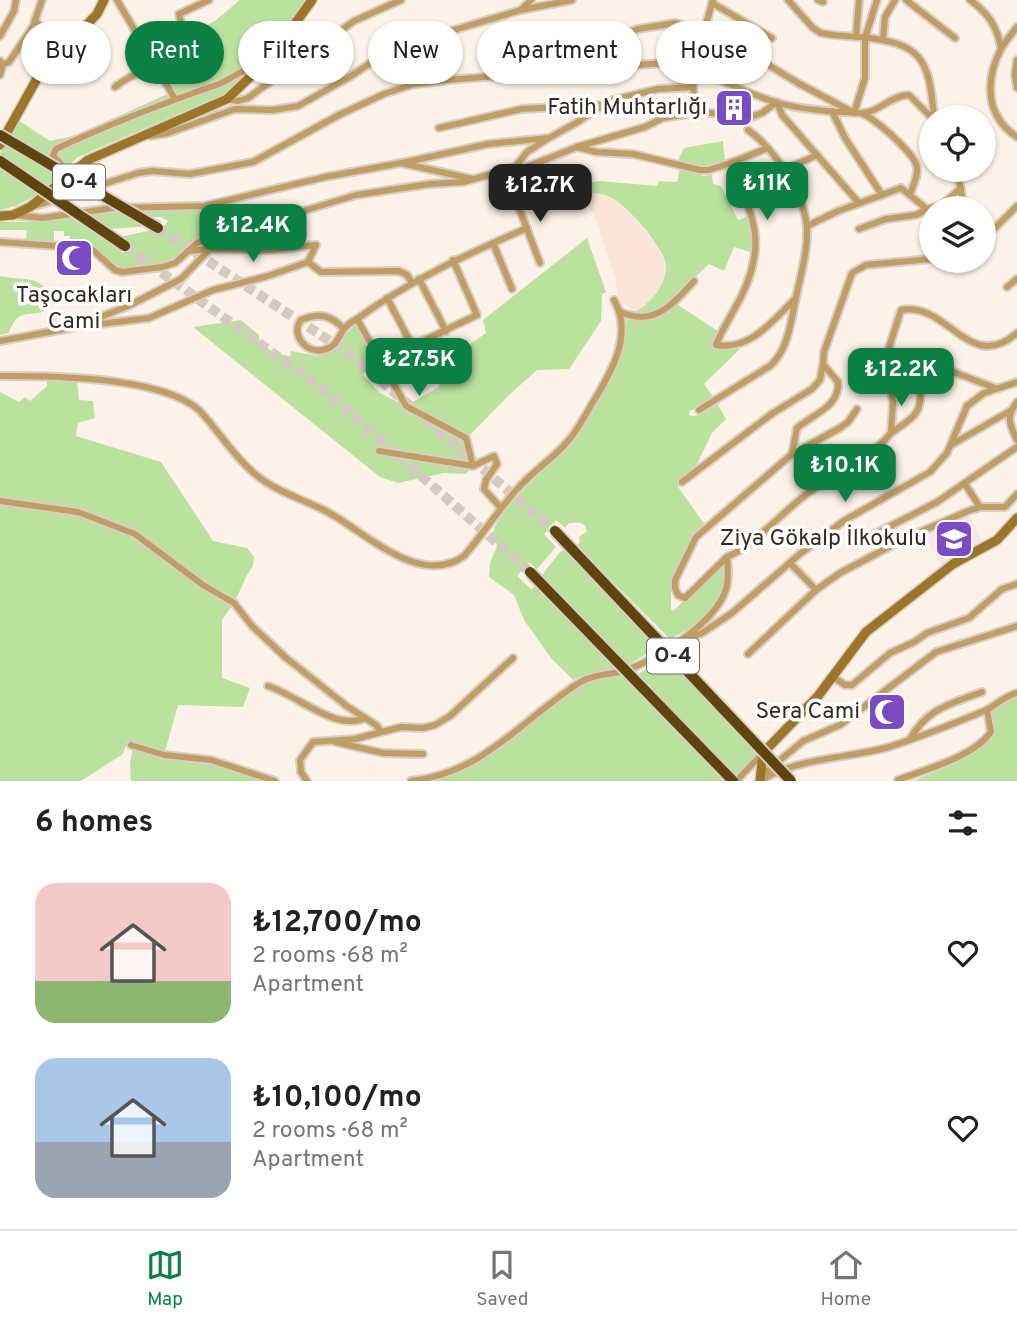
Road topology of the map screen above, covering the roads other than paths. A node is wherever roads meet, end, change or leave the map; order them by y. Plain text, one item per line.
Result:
1 (16, 0) edge
2 (42, 0) edge
3 (104, 0) edge
4 (117, 0) edge
5 (209, 0) edge
6 (312, 0) edge
7 (401, 0) edge
8 (531, 0) edge
9 (572, 0) edge
10 (788, 0) edge
11 (859, 0) edge
12 (877, 0) edge
13 (895, 0) edge
14 (906, 0) edge
15 (970, 0) edge
16 (713, 1) edge
17 (521, 10) junction
18 (35, 21) edge
19 (90, 21) edge
20 (130, 21) edge
21 (180, 21) edge
22 (298, 21) edge
23 (707, 21) edge
24 (745, 21) edge
25 (1017, 27) edge
26 (0, 36) edge
27 (856, 37) junction
28 (865, 38) junction
29 (955, 38) dead end
30 (883, 40) junction
31 (21, 44) edge
32 (1001, 48) junction
33 (1017, 60) edge
34 (1, 63) edge
35 (772, 67) edge
36 (238, 74) edge
37 (0, 75) edge
38 (477, 77) edge
39 (125, 80) edge
40 (34, 84) edge
41 (167, 84) edge
42 (244, 84) edge
43 (731, 84) edge
44 (116, 87) dead end
45 (693, 87) joint
46 (1017, 88) edge
47 (176, 99) junction
48 (227, 99) junction
49 (777, 102) junction
50 (601, 105) junction
51 (921, 105) edge
52 (932, 105) edge
53 (832, 111) junction
54 (694, 113) junction
55 (854, 113) junction
56 (863, 114) junction
57 (439, 128) dead end
58 (748, 130) dead end
59 (0, 135) edge
60 (139, 137) junction
61 (1017, 137) edge
62 (549, 138) junction
63 (0, 145) edge
64 (577, 147) junction
65 (768, 148) junction
66 (817, 155) junction
67 (0, 161) edge
68 (401, 163) junction
69 (730, 163) junction
70 (515, 167) junction
71 (524, 168) junction
72 (784, 170) junction
73 (69, 174) junction
74 (474, 180) junction
75 (960, 182) edge
76 (961, 188) junction
77 (910, 194) junction
78 (514, 195) dead end
79 (882, 195) junction
80 (953, 196) edge
81 (961, 196) edge
82 (578, 202) dead end
83 (859, 202) junction
84 (919, 202) edge
85 (1017, 206) edge
86 (30, 207) junction
87 (919, 213) edge
88 (13, 215) junction
89 (0, 216) edge
90 (807, 226) junction
91 (996, 227) edge
92 (158, 228) tunnel mouth
93 (527, 228) junction
94 (859, 229) dead end
95 (0, 242) edge
96 (493, 243) junction
97 (125, 246) tunnel mouth
98 (210, 249) junction
99 (187, 251) junction
100 (453, 260) junction
101 (919, 260) edge
102 (308, 262) junction
103 (540, 263) dead end
104 (1017, 279) edge
105 (416, 281) junction
106 (694, 281) dead end
107 (1007, 287) dead end
108 (512, 289) dead end
109 (387, 298) junction
110 (796, 298) junction
111 (614, 300) dead end
112 (621, 312) junction
113 (357, 319) junction
114 (76, 327) junction
115 (344, 329) junction
116 (446, 331) junction
117 (1017, 333) edge
118 (0, 341) edge
119 (413, 347) junction
120 (942, 354) dead end
121 (379, 362) junction
122 (823, 364) junction
123 (0, 376) edge
124 (1017, 382) edge
125 (920, 387) dead end
126 (995, 388) junction
127 (1017, 402) edge
128 (857, 409) dead end
129 (699, 410) dead end
130 (1010, 411) junction
131 (891, 433) junction
132 (1017, 440) edge
133 (951, 445) junction
134 (1017, 447) edge
135 (379, 451) dead end
136 (792, 454) junction
137 (473, 466) junction
138 (682, 482) dead end
139 (965, 484) junction
140 (1017, 494) edge
141 (0, 501) edge
142 (980, 507) junction
143 (501, 508) junction
144 (1017, 518) edge
145 (555, 531) tunnel mouth
146 (877, 533) junction
147 (864, 540) dead end
148 (884, 549) junction
149 (727, 557) junction
150 (790, 563) junction
151 (530, 572) tunnel mouth
152 (1017, 584) edge
153 (816, 590) junction
154 (1017, 626) edge
155 (679, 642) junction
156 (748, 654) dead end
157 (513, 658) dead end
158 (833, 677) junction
159 (268, 686) dead end
160 (982, 692) dead end
161 (1017, 693) edge
162 (987, 709) junction
163 (365, 718) junction
164 (381, 732) junction
165 (909, 739) junction
166 (330, 740) junction
167 (131, 745) dead end
168 (763, 753) junction
169 (423, 754) dead end
170 (760, 779) edge
171 (898, 779) edge
172 (275, 781) edge
173 (307, 781) edge
174 (411, 781) edge
175 (734, 781) edge
176 (791, 781) edge

1 - 26 street
2 - 18 street
3 - 19 main road
4 - 20 street
5 - 21 street
6 - 22 main road
7 - 48 street
8 - 17 street
9 - 17 street
10 - 27 street
11 - 27 street
12 - 28 street
13 - 30 street
14 - 29 street
15 - 32 street
16 - 23 street
16 - 24 street
17 - 60 street
25 - 32 street
27 - 28 street
28 - 30 street
28 - 55 street
30 - 52 street
31 - 34 street
32 - 61 street
33 - 46 street
34 - 37 street
35 - 55 street
36 - 47 street
38 - 86 street
39 - 44 street
40 - 63 main road
41 - 47 street
42 - 48 main road
43 - 49 street
45 - 50 street
45 - 54 street
47 - 73 street
48 - 60 main road
49 - 53 street
49 - 54 street
49 - 66 street
50 - 57 street
50 - 62 street
51 - 56 street
53 - 55 street
53 - 79 street
54 - 64 street
55 - 56 street
56 - 77 street
58 - 65 street
59 - 92 highway, O-4, bridge
60 - 73 main road
62 - 68 street
62 - 70 street
64 - 69 street
64 - 71 street
65 - 69 street
65 - 72 street
66 - 72 street
66 - 83 street
67 - 97 highway, O-4, bridge
68 - 74 street
68 - 88 street
69 - 110 street
70 - 71 street
70 - 74 street
71 - 82 street
72 - 90 street
73 - 86 main road
74 - 99 street
75 - 76 street
76 - 80 street
76 - 81 street
77 - 79 street
77 - 84 street
78 - 93 street
79 - 83 street
83 - 90 street
85 - 91 street
86 - 88 main road
87 - 94 street
88 - 89 main road
90 - 110 street
93 - 96 street
93 - 103 street
95 - 99 street
96 - 100 street
96 - 108 street
98 - 99 street
98 - 102 street
98 - 114 street
100 - 105 street
100 - 116 street
101 - 122 street
102 - 105 street
102 - 114 street
104 - 107 street
105 - 109 street
105 - 116 street
106 - 112 street
109 - 113 street
109 - 119 street
110 - 129 street
111 - 112 street
112 - 143 street
113 - 115 street
113 - 121 street
114 - 118 street
115 - 115 street
116 - 119 street
117 - 131 street
119 - 121 street
120 - 126 street
121 - 137 street
122 - 136 street
122 - 138 street
123 - 143 street
124 - 126 street
125 - 131 street
126 - 133 street
127 - 130 street
128 - 136 street
130 - 132 street
130 - 133 street
131 - 149 street
133 - 150 street
134 - 139 street
135 - 137 street
136 - 149 street
137 - 143 street
139 - 142 street
139 - 146 street
140 - 142 street
141 - 163 street
142 - 148 street
144 - 158 main road
145 - 176 highway, O-4, bridge
146 - 147 street
146 - 148 street
148 - 153 street
149 - 155 street
150 - 153 street
150 - 155 street
151 - 175 highway, O-4, bridge
152 - 158 street
153 - 156 street
154 - 170 street
155 - 174 street
157 - 164 street
158 - 168 main road
159 - 163 street
160 - 165 street
161 - 162 street
162 - 165 street
162 - 171 street
163 - 164 street
164 - 166 street
165 - 170 street
166 - 169 street
166 - 173 street
167 - 172 street
168 - 170 main road
168 - 175 street

